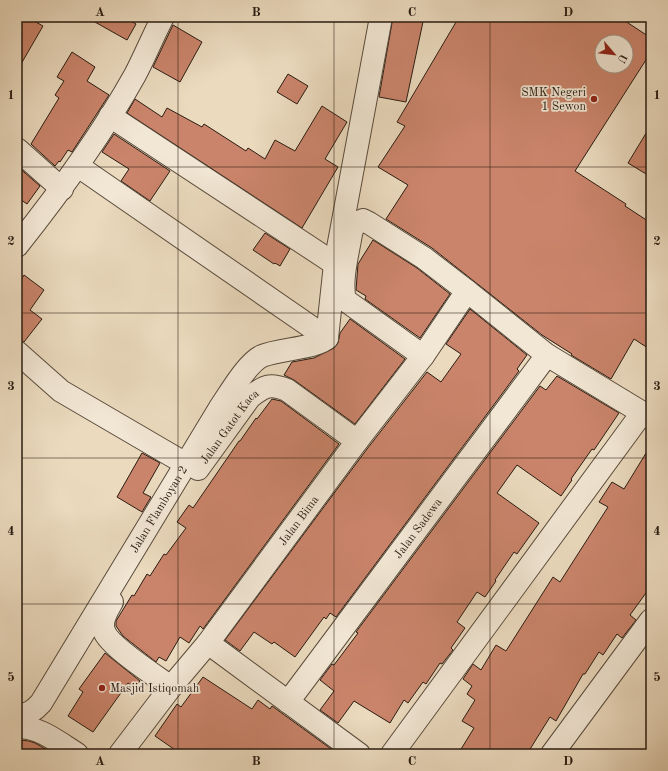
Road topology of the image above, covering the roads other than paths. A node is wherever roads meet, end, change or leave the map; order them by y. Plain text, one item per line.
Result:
1 (163, 17) edge
2 (381, 17) edge
3 (110, 116) junction
4 (17, 149) edge
5 (78, 166) junction
6 (62, 189) junction
7 (17, 246) edge
8 (334, 264) junction
9 (470, 293) junction
10 (327, 338) junction
11 (17, 352) edge
12 (547, 355) junction
13 (423, 356) junction
14 (647, 416) edge
15 (357, 441) junction
16 (186, 464) junction
17 (651, 620) edge
18 (208, 643) junction
19 (171, 687) junction
20 (288, 702) junction
21 (17, 717) edge
22 (17, 728) edge
23 (130, 751) edge
24 (77, 754) edge
25 (359, 754) edge
26 (392, 754) edge
27 (552, 754) edge

1 - 3 street
2 - 8 street
3 - 5 street
3 - 8 street
4 - 6 street
5 - 6 street
5 - 10 street
6 - 7 street
8 - 10 street
9 - 12 street
9 - 13 street, Jalan Bima
9 - 13 street
10 - 16 street, Jalan Flamboyan 2
11 - 16 street
12 - 14 street
12 - 20 street, Jalan Sadewa
13 - 15 street, Jalan Bima
14 - 26 street
15 - 18 street, Jalan Bima
15 - 19 street, Jalan Gatot Kaca
16 - 21 street, Jalan Flamboyan 2
17 - 27 street
18 - 19 street, Jalan Bima
18 - 20 street
19 - 23 street, Jalan Bima
20 - 25 street
22 - 24 street

